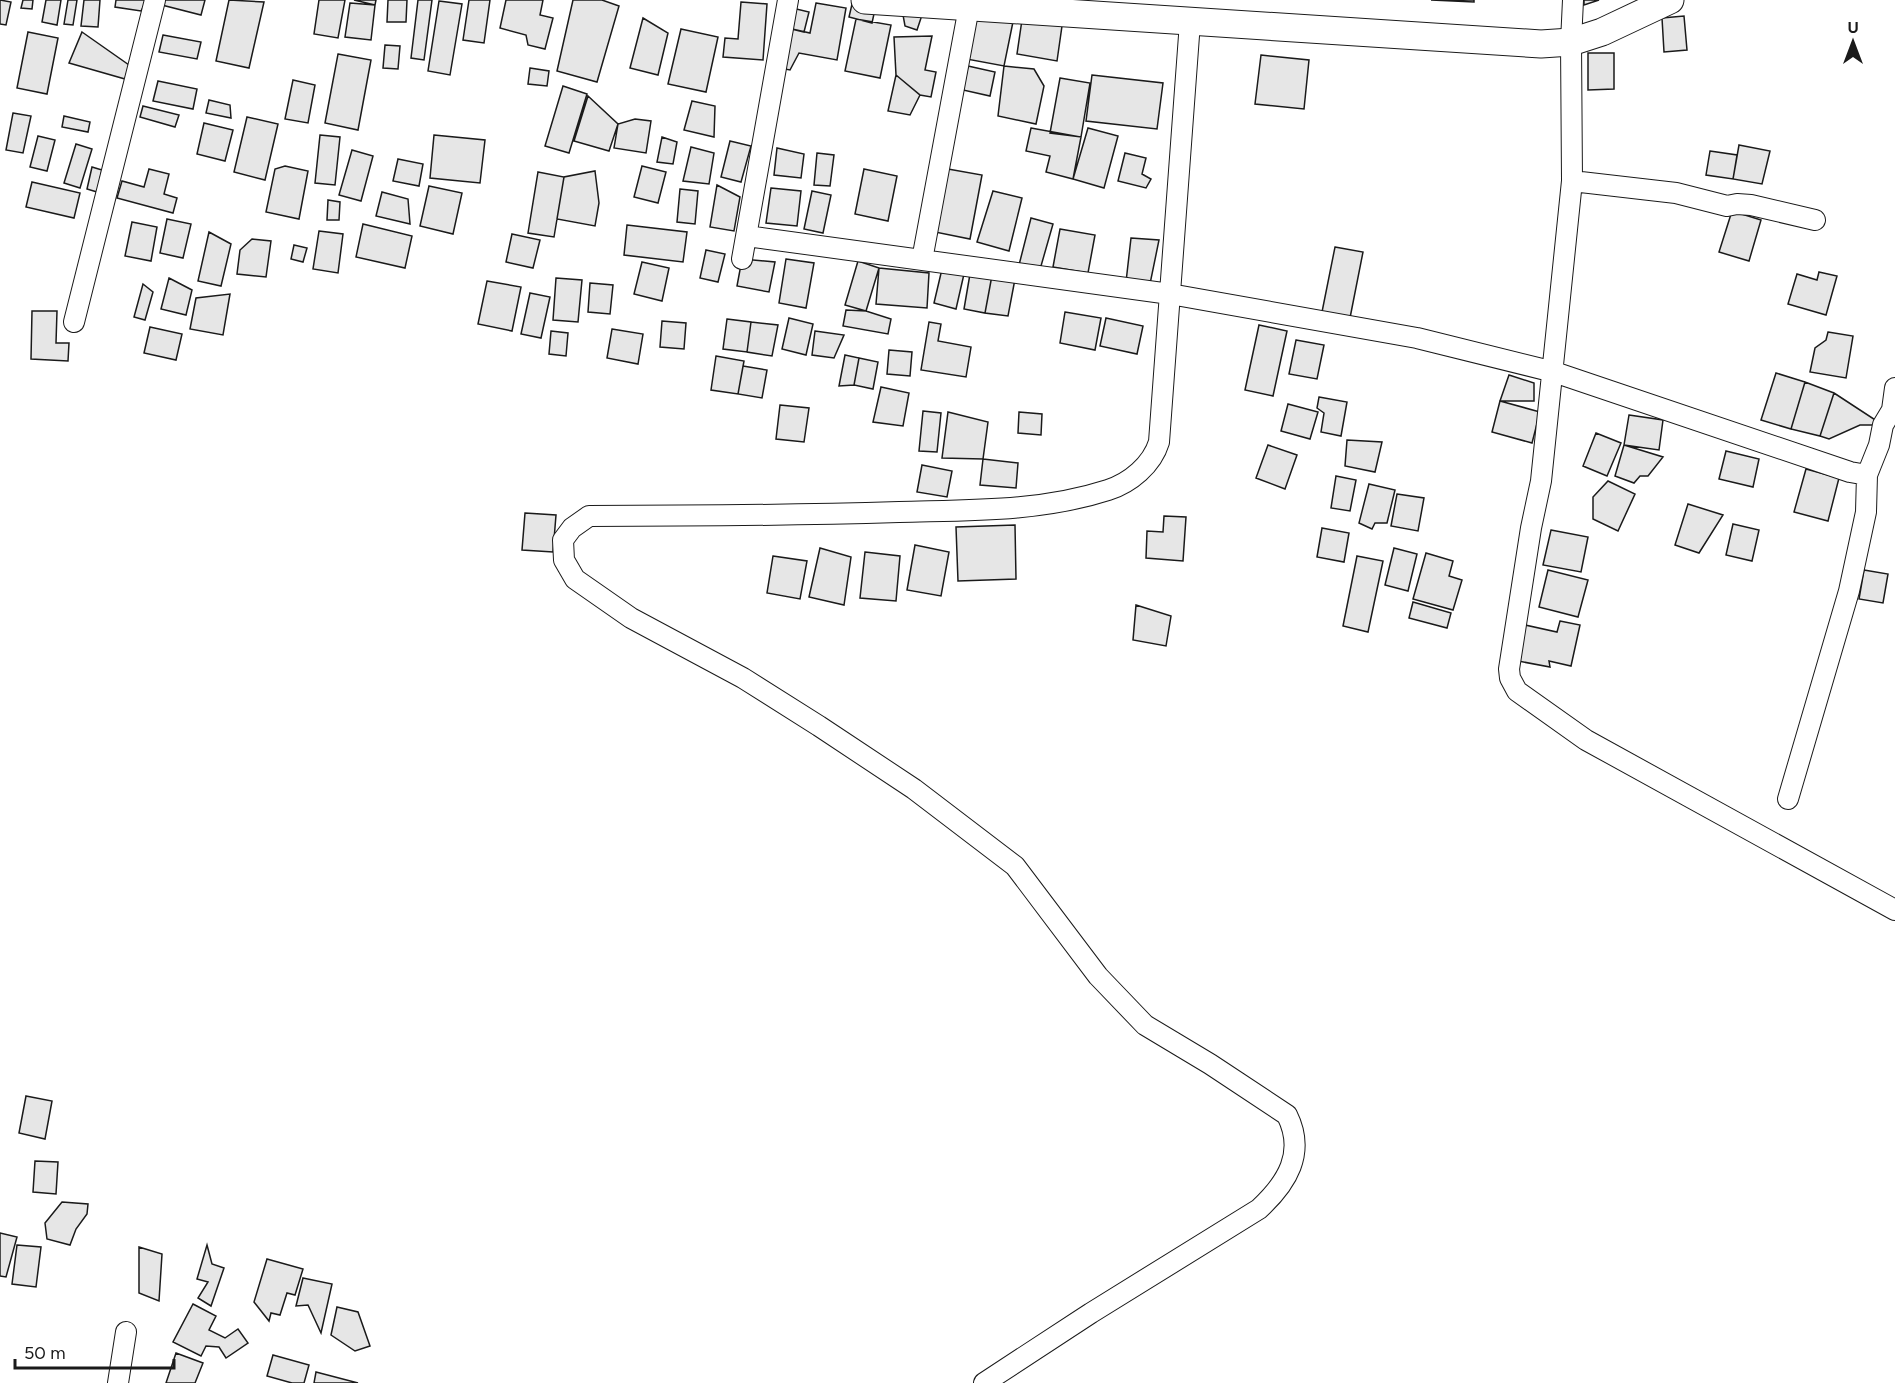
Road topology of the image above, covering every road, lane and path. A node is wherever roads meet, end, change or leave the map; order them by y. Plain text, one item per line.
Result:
1 (155, 0) edge
2 (788, 0) edge
3 (865, 0) edge
4 (1573, 0) edge
5 (1670, 0) edge
6 (969, 7) junction
7 (1098, 8) edge
8 (1190, 22) junction
9 (1571, 42) junction
10 (1572, 181) junction
11 (1815, 220) dead end
12 (747, 236) junction
13 (742, 259) dead end
14 (922, 260) junction
15 (1170, 294) junction
16 (74, 322) dead end
17 (1554, 372) junction
18 (1895, 388) edge
19 (1867, 475) junction
20 (1788, 799) dead end
21 (1895, 910) edge
22 (126, 1332) dead end
23 (118, 1383) edge
24 (984, 1383) edge

1 - 16 street
2 - 12 street
3 - 6 main road
4 - 9 street
5 - 9 main road
6 - 7 main road
6 - 14 street
7 - 8 main road
8 - 9 main road
8 - 15 street
9 - 10 street
10 - 11 street
10 - 17 street
12 - 13 street
12 - 14 street
14 - 15 street
15 - 17 street
15 - 24 street
17 - 19 street
17 - 21 street
18 - 19 street
19 - 20 street
22 - 23 street

